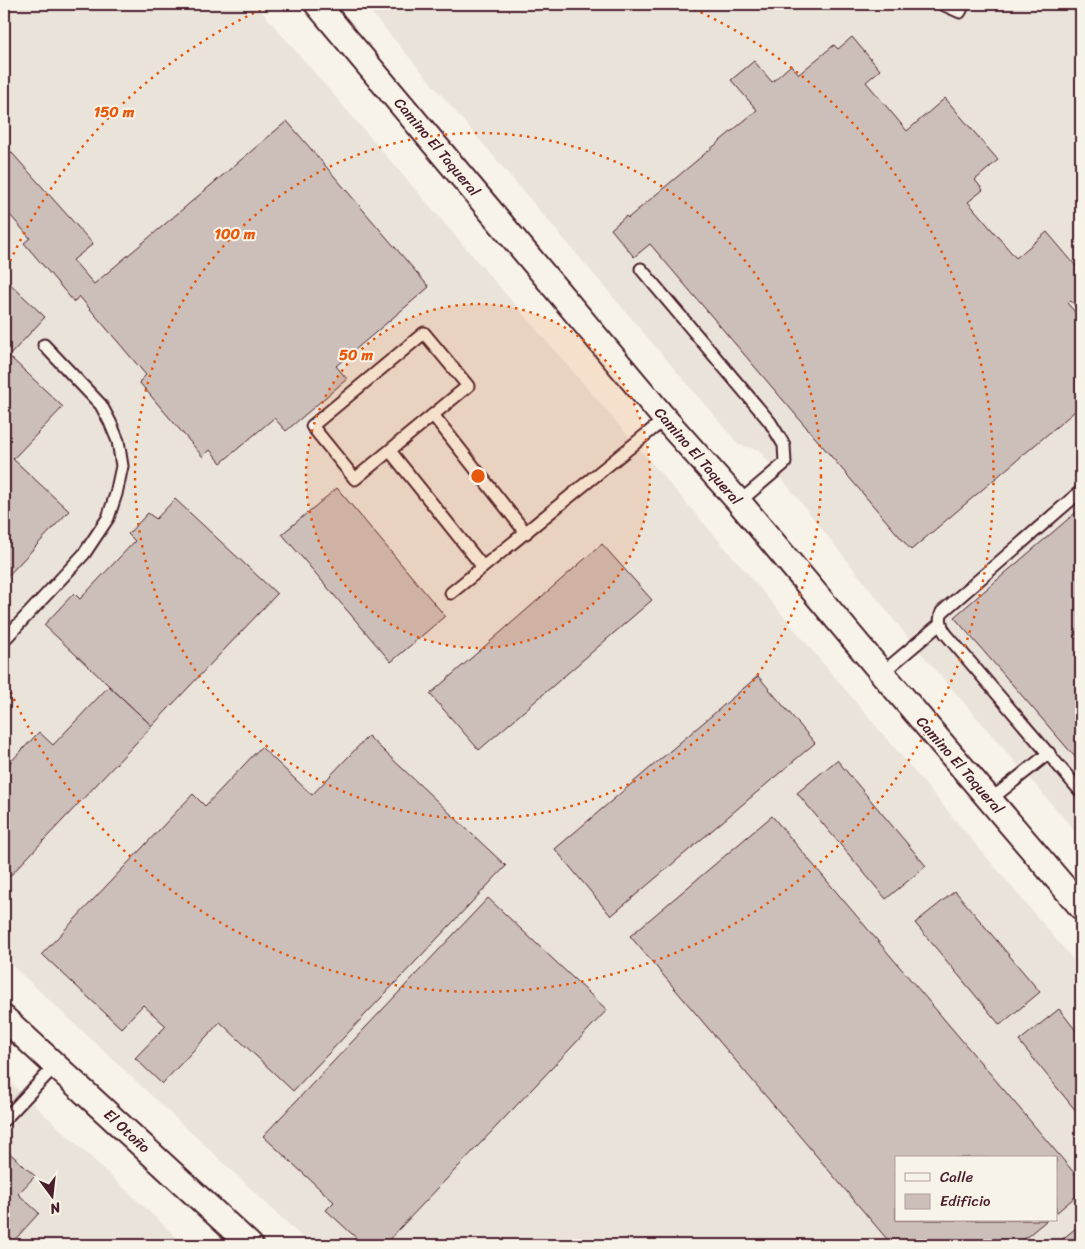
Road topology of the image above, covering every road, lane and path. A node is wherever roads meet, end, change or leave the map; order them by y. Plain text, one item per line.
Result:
1 (317, 4) edge
2 (942, 4) edge
3 (964, 4) edge
4 (641, 270) dead end
5 (44, 345) dead end
6 (433, 415) junction
7 (665, 419) junction
8 (390, 451) junction
9 (1081, 491) edge
10 (739, 502) junction
11 (526, 533) junction
12 (483, 567) junction
13 (451, 593) dead end
14 (941, 623) junction
15 (4, 640) edge
16 (882, 673) junction
17 (1048, 754) junction
18 (1081, 792) edge
19 (990, 800) junction
20 (1081, 907) edge
21 (4, 1018) edge
22 (56, 1065) junction
23 (4, 1120) edge
24 (250, 1245) edge

1 - 7 street, Camino El Taqueral
2 - 3 lane
4 - 10 lane
5 - 15 lane
6 - 8 lane
6 - 8 lane
6 - 11 lane
7 - 10 street, Camino El Taqueral
7 - 11 lane
8 - 12 lane
9 - 14 lane
10 - 16 street, Camino El Taqueral
11 - 12 lane
12 - 13 lane
14 - 16 lane
14 - 17 lane
16 - 19 street, Camino El Taqueral
17 - 18 lane
17 - 19 lane
19 - 20 street, Camino El Taqueral
21 - 22 street, El Otoño
22 - 23 lane
22 - 24 street, El Otoño

